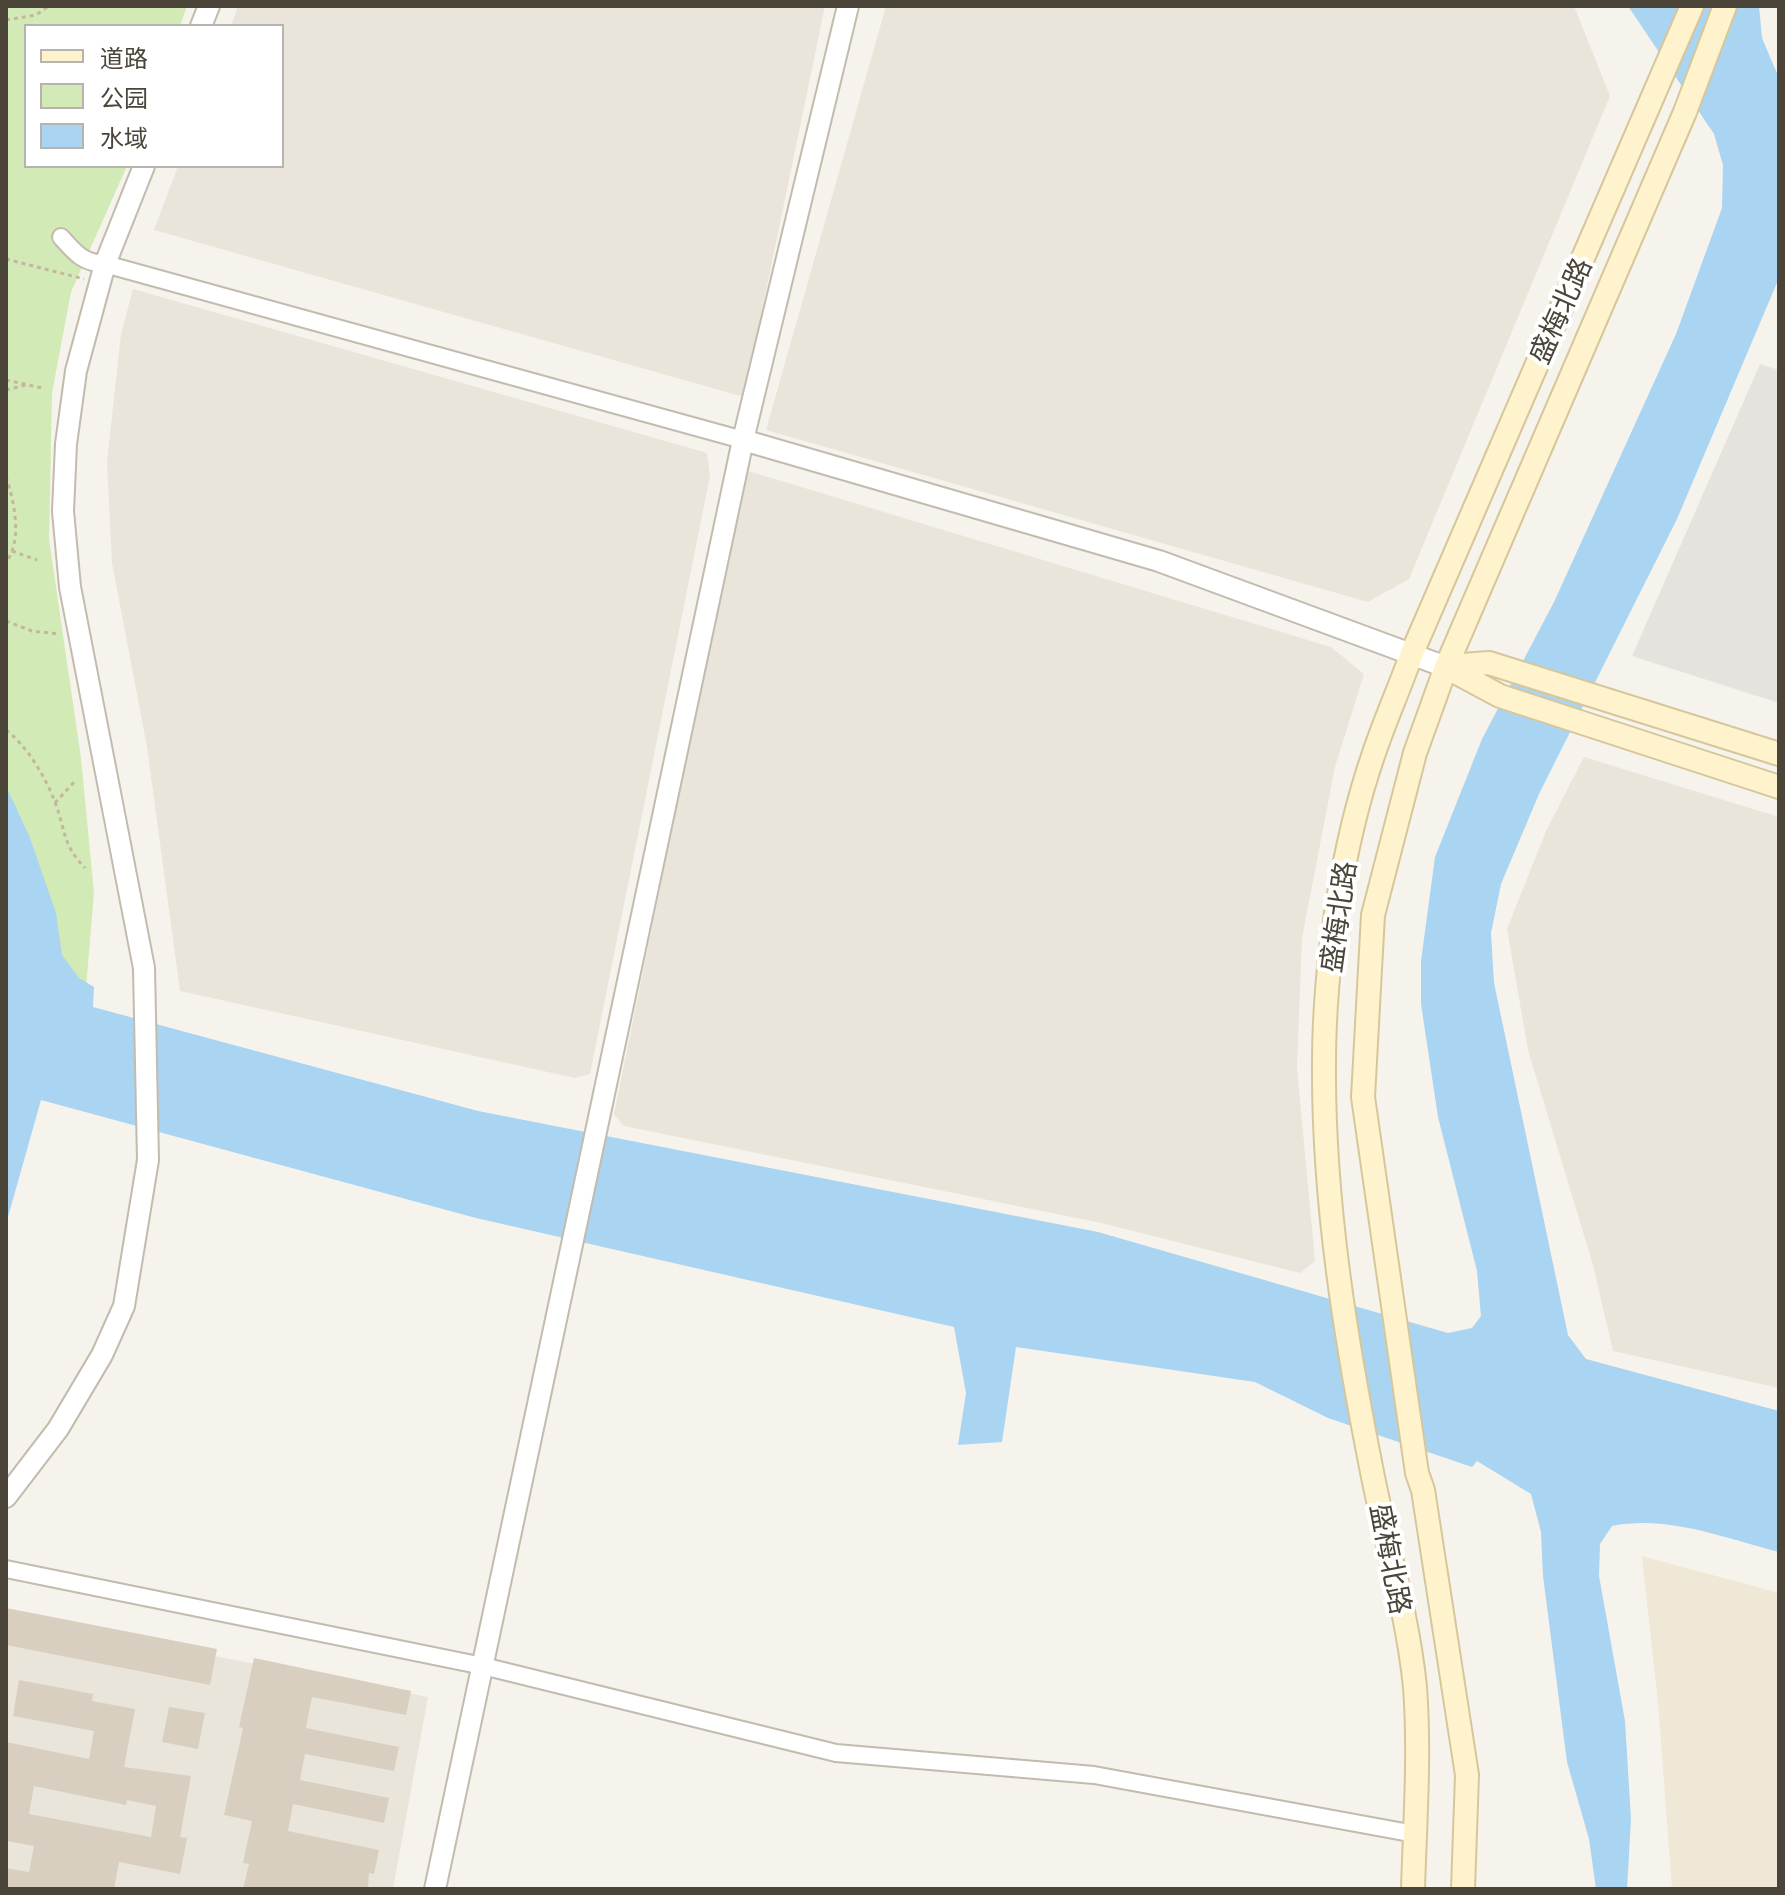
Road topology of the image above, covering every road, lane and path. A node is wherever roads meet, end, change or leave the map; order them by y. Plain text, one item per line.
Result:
1 (49, 6) edge
2 (848, 6) edge
3 (1692, 6) edge
4 (1725, 6) edge
5 (6, 20) edge
6 (143, 168) edge
7 (61, 237) dead end
8 (6, 259) edge
9 (102, 274) junction
10 (6, 380) edge
11 (28, 385) junction
12 (42, 388) dead end
13 (6, 390) edge
14 (743, 440) junction
15 (6, 477) edge
16 (12, 551) junction
17 (37, 560) dead end
18 (6, 562) edge
19 (6, 621) edge
20 (80, 637) junction
21 (1412, 653) junction
22 (1446, 667) junction
23 (6, 730) edge
24 (1779, 754) edge
25 (75, 781) dead end
26 (1779, 787) edge
27 (55, 803) junction
28 (85, 868) dead end
29 (6, 1497) edge
30 (6, 1569) edge
31 (483, 1666) junction
32 (1415, 1834) junction
33 (435, 1889) edge
34 (1413, 1889) edge
35 (1463, 1889) edge

1 - 5 path
2 - 14 street
3 - 21 main road, 盛梅北路
4 - 22 main road, 盛梅北路
6 - 9 street
7 - 9 street
8 - 9 path
9 - 14 street
9 - 20 street
10 - 11 path
11 - 12 path
11 - 13 path
14 - 21 street
14 - 31 street
15 - 16 path
16 - 17 path
16 - 18 path
19 - 20 path
20 - 29 street
21 - 22 street
21 - 32 main road, 盛梅北路
22 - 24 main road
22 - 26 main road
22 - 35 main road, 盛梅北路
23 - 27 path
25 - 27 path
27 - 28 path
30 - 31 street
31 - 32 street
31 - 33 street
32 - 34 main road, 盛梅北路

